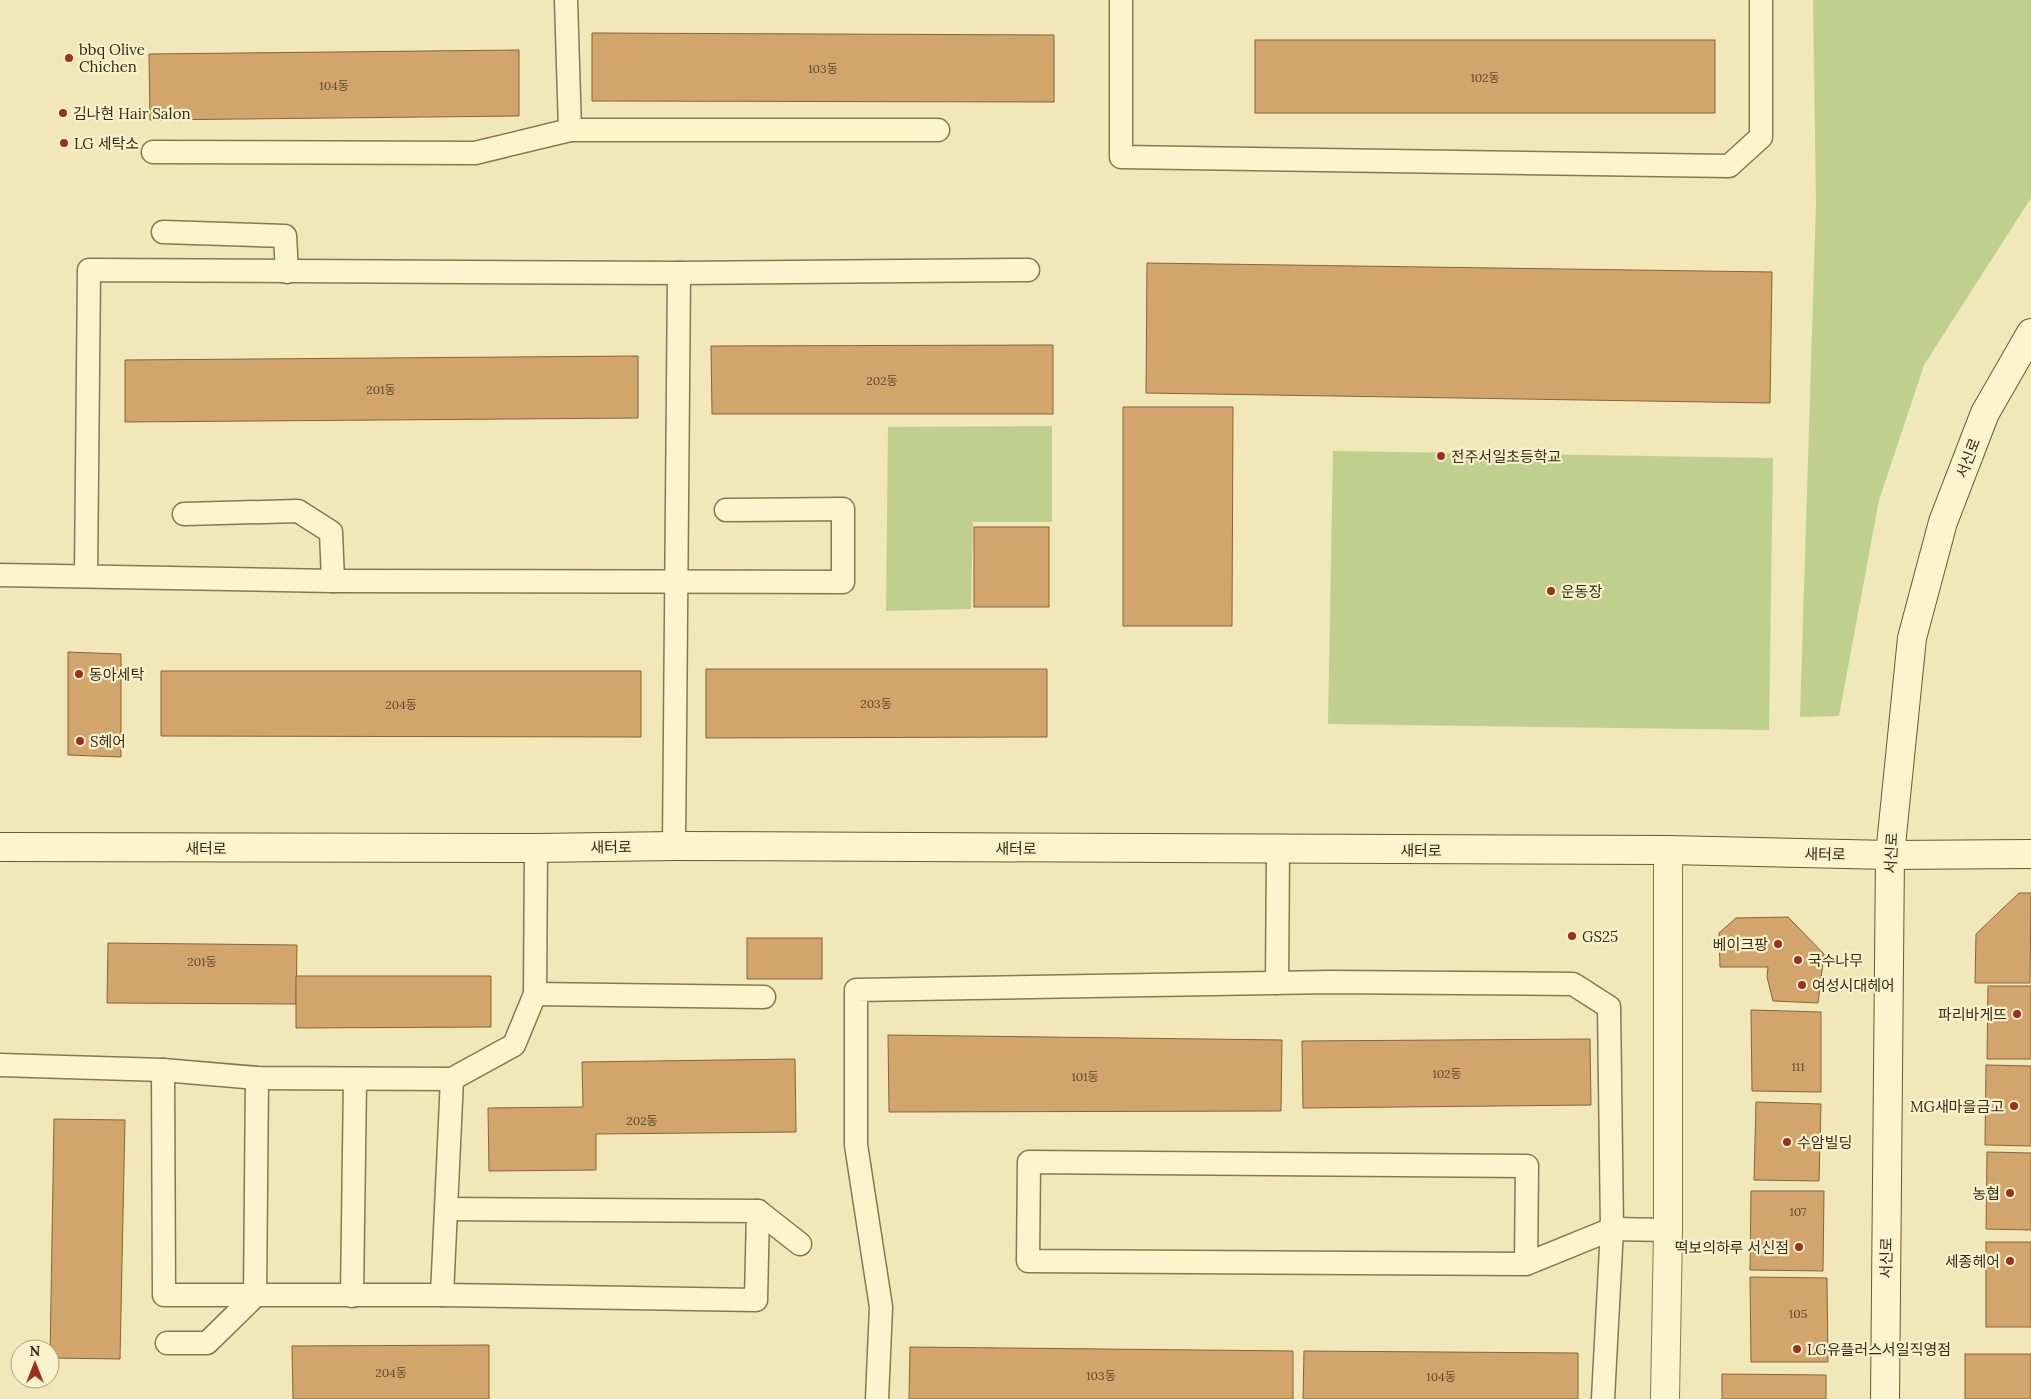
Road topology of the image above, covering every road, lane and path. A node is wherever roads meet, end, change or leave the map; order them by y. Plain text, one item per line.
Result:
1 (566, 0) edge
2 (1121, 0) edge
3 (1762, 0) edge
4 (570, 130) junction
5 (938, 130) dead end
6 (153, 152) dead end
7 (163, 232) dead end
8 (1028, 270) dead end
9 (287, 272) junction
10 (679, 273) junction
11 (2031, 333) edge
12 (726, 510) dead end
13 (184, 514) dead end
14 (0, 575) edge
15 (86, 576) junction
16 (333, 581) junction
17 (676, 582) junction
18 (674, 846) junction
19 (0, 847) edge
20 (536, 848) junction
21 (1278, 850) junction
22 (1668, 850) junction
23 (2031, 854) edge
24 (1890, 855) junction
25 (1277, 983) junction
26 (534, 994) junction
27 (764, 997) dead end
28 (0, 1065) edge
29 (163, 1070) junction
30 (257, 1078) junction
31 (452, 1079) junction
32 (355, 1080) junction
33 (447, 1209) junction
34 (758, 1211) junction
35 (1612, 1229) junction
36 (1668, 1230) junction
37 (800, 1244) dead end
38 (1526, 1264) junction
39 (442, 1295) junction
40 (255, 1296) junction
41 (352, 1296) junction
42 (167, 1343) dead end
43 (877, 1399) edge
44 (1603, 1399) edge
45 (1665, 1399) edge
46 (1884, 1399) edge

1 - 4 lane
2 - 3 lane
4 - 5 lane
4 - 6 lane
7 - 9 lane
8 - 10 lane
9 - 10 lane
9 - 15 lane
10 - 17 lane
11 - 24 street, 서신로
12 - 17 lane
13 - 16 lane
14 - 15 lane
15 - 16 lane
16 - 17 lane
17 - 18 lane
18 - 20 street, 새터로
18 - 21 street, 새터로
19 - 20 street, 새터로
20 - 26 lane
21 - 22 street, 새터로
21 - 25 lane
22 - 24 street, 새터로
22 - 36 street
23 - 24 street, 새터로
24 - 46 street, 서신로
25 - 35 lane
25 - 43 lane
26 - 27 lane
26 - 31 lane
28 - 29 lane
29 - 30 lane
29 - 40 lane
30 - 32 lane
30 - 40 lane
31 - 32 lane
31 - 33 lane
32 - 41 lane
33 - 34 lane
33 - 39 lane
34 - 37 lane
34 - 39 lane
35 - 36 lane
35 - 38 lane
35 - 44 lane
36 - 45 street
38 - 38 lane
39 - 41 lane
40 - 41 lane
40 - 42 lane

